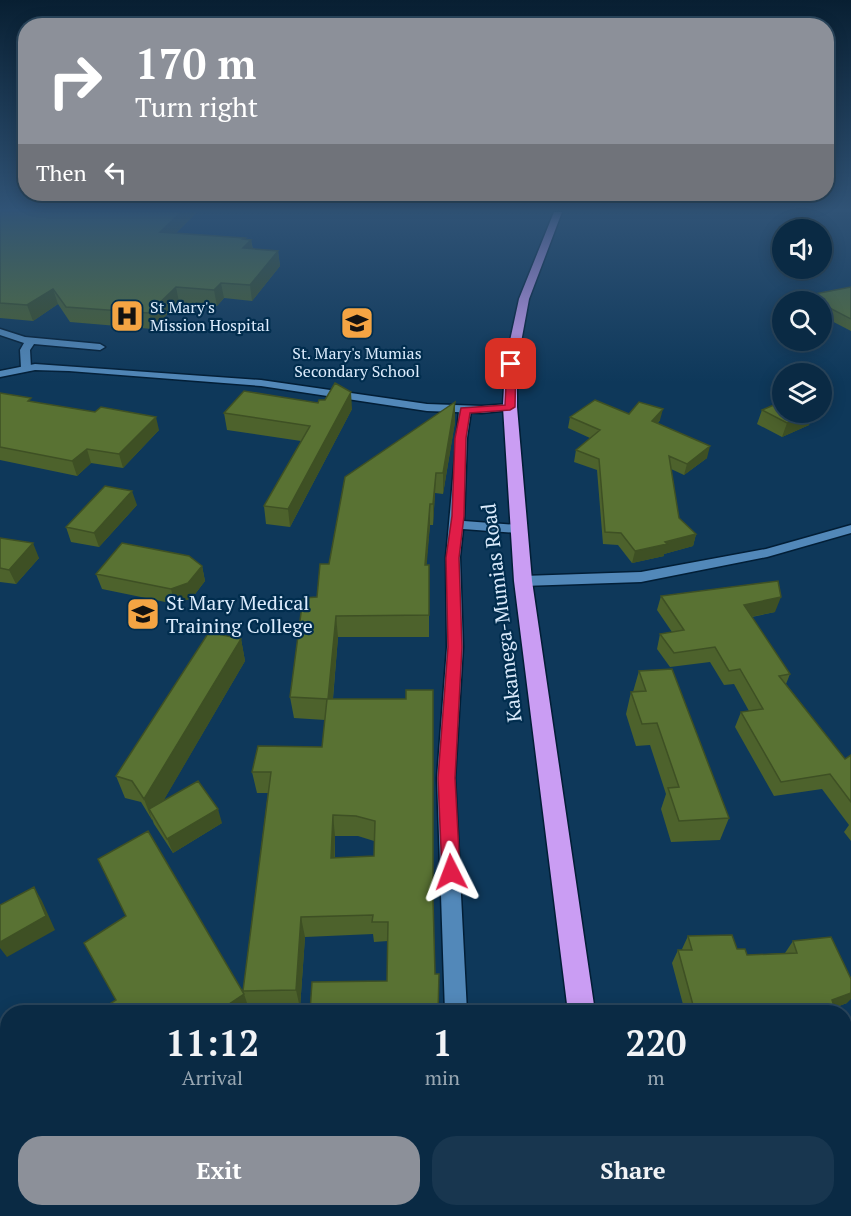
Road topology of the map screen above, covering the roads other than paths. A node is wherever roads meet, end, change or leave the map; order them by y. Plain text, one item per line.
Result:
1 (536, 269) edge
2 (1, 333) edge
3 (31, 340) junction
4 (100, 347) dead end
5 (26, 368) junction
6 (0, 374) edge
7 (510, 407) junction
8 (465, 411) junction
9 (457, 524) junction
10 (518, 529) junction
11 (851, 529) edge
12 (523, 580) junction
13 (456, 1005) edge
14 (581, 1005) edge

1 - 7 highway, Kakamega-Mumias Road
2 - 3 street
3 - 4 street
3 - 5 street
5 - 6 street
5 - 8 street
7 - 8 street
7 - 10 highway, Kakamega-Mumias Road
8 - 9 street
9 - 10 street
9 - 13 street
10 - 12 highway, Kakamega-Mumias Road
11 - 12 street
12 - 14 highway, Kakamega-Mumias Road

